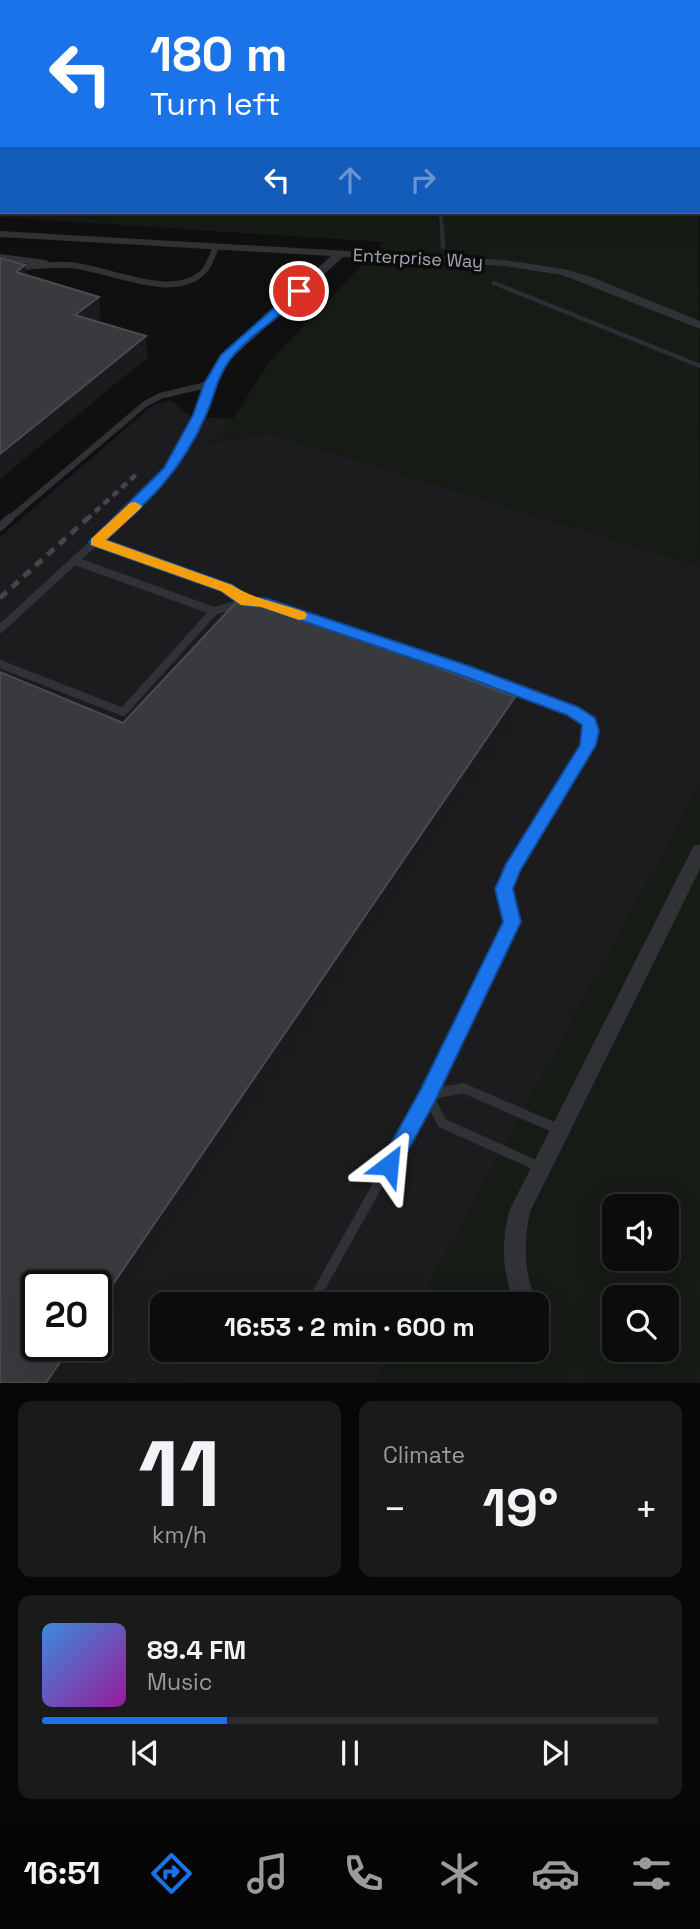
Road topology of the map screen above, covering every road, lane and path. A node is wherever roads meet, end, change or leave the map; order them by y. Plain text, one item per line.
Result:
1 (0, 233) edge
2 (216, 247) junction
3 (340, 254) junction
4 (0, 257) edge
5 (51, 264) junction
6 (0, 268) edge
7 (700, 325) edge
8 (210, 384) junction
9 (0, 527) edge
10 (96, 542) junction
11 (75, 561) junction
12 (214, 611) junction
13 (287, 611) edge
14 (0, 629) edge
15 (0, 664) edge
16 (700, 851) edge
17 (428, 1095) junction
18 (560, 1130) junction
19 (542, 1167) junction
20 (319, 1292) edge
21 (521, 1292) edge

1 - 2 street, Enterprise Way
2 - 3 street, Enterprise Way
2 - 5 lane
3 - 7 street, Enterprise Way
3 - 8 street
4 - 5 lane
5 - 6 lane
8 - 9 lane
8 - 10 lane
10 - 11 lane
10 - 12 lane
11 - 12 lane
11 - 14 lane
12 - 15 lane
13 - 17 lane
16 - 18 street
17 - 18 lane
17 - 19 lane
17 - 20 lane
18 - 19 street
19 - 21 street

